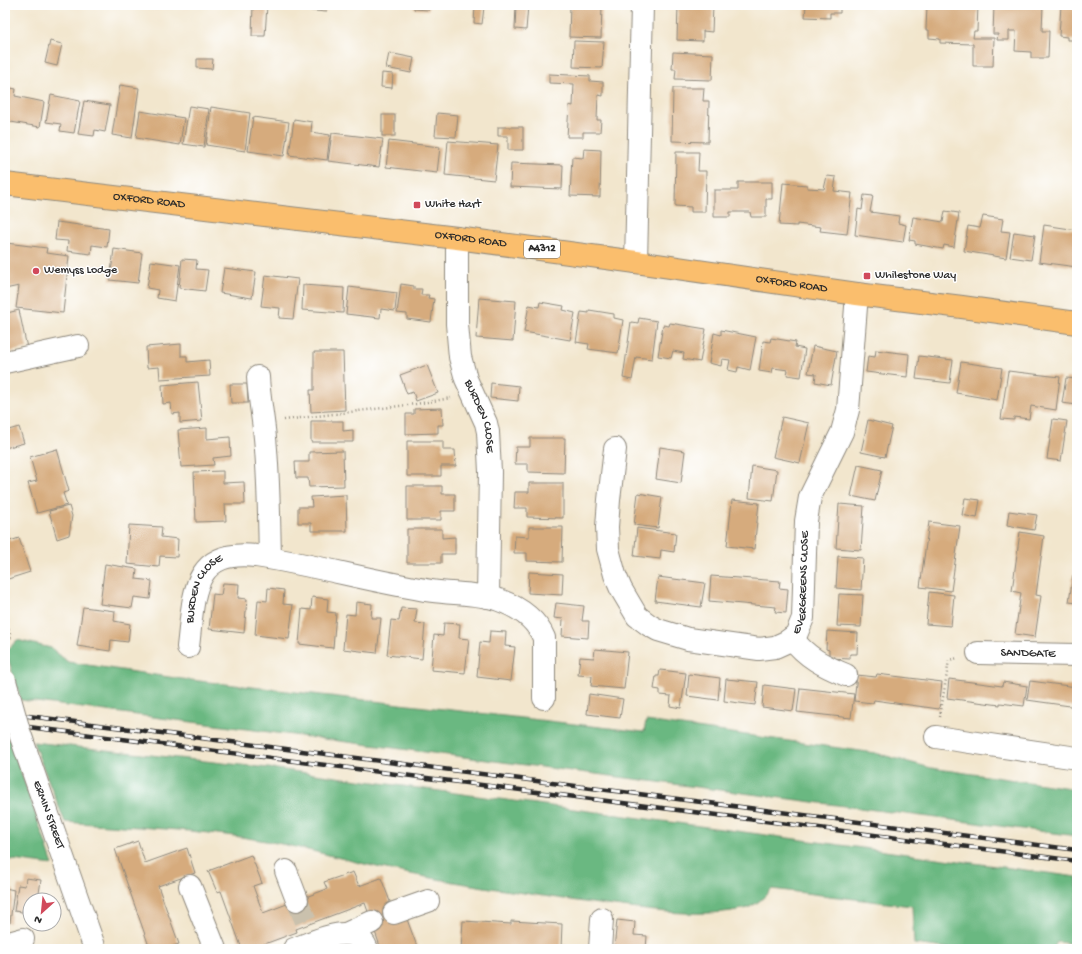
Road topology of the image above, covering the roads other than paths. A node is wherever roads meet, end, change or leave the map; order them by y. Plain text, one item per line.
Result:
1 (642, 5) edge
2 (5, 184) edge
3 (457, 238) junction
4 (636, 262) junction
5 (857, 294) junction
6 (1077, 323) edge
7 (78, 346) dead end
8 (5, 362) edge
9 (258, 377) dead end
10 (615, 449) dead end
11 (270, 558) junction
12 (488, 597) junction
13 (792, 638) junction
14 (188, 647) dead end
15 (978, 653) road end
16 (1077, 655) edge
17 (846, 675) dead end
18 (5, 681) edge
19 (544, 698) dead end
20 (936, 737) road end
21 (1077, 758) edge
22 (286, 871) dead end
23 (190, 886) dead end
24 (297, 900) tunnel mouth
25 (428, 901) dead end
26 (394, 913) dead end
27 (602, 919) dead end
28 (372, 922) dead end
29 (348, 933) junction
30 (95, 949) edge
31 (215, 949) edge
32 (294, 949) edge
33 (367, 949) edge
34 (600, 949) edge

1 - 4 street
2 - 3 main road, OXFORD ROAD / A4312
3 - 4 main road, OXFORD ROAD / A4312
3 - 12 street, BURDEN CLOSE
4 - 5 main road, OXFORD ROAD / A4312
5 - 6 main road, OXFORD ROAD / A4312
5 - 13 street, EVERGREENS CLOSE
7 - 8 street
9 - 11 street
10 - 13 street, EVERGREENS CLOSE
11 - 12 street, BURDEN CLOSE
11 - 14 street, BURDEN CLOSE
12 - 19 street, BURDEN CLOSE
13 - 17 street
15 - 16 street, SANDGATE
18 - 30 street, ERMIN STREET, bridge
20 - 21 street
22 - 24 street
23 - 31 street
25 - 26 street
27 - 34 street
28 - 29 street
29 - 32 street
29 - 33 street

